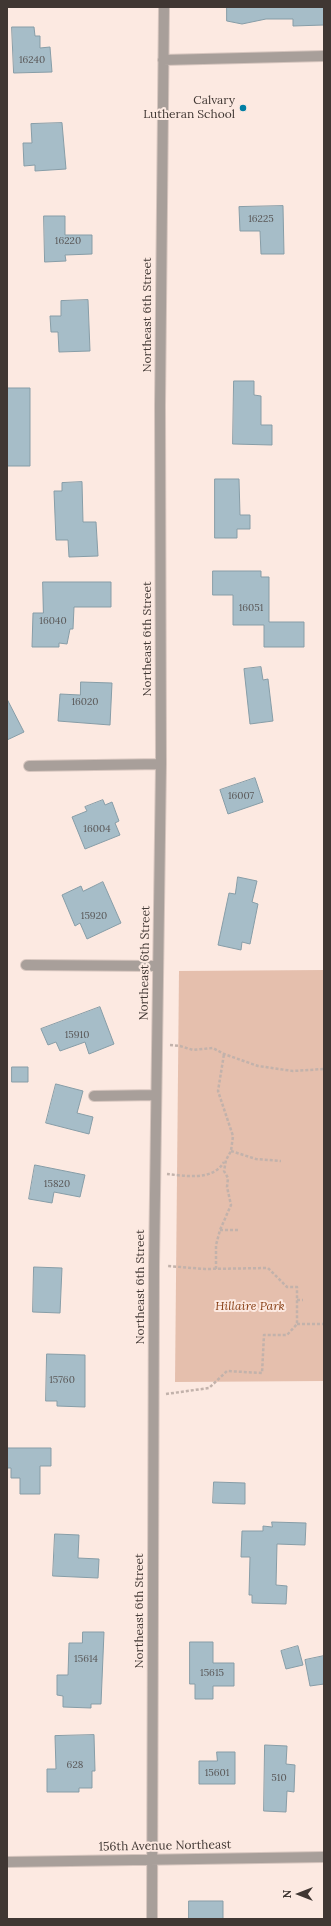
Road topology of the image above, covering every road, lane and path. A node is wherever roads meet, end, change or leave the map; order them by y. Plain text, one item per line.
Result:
1 (164, 7) edge
2 (324, 56) edge
3 (163, 60) junction
4 (161, 764) junction
5 (29, 766) dead end
6 (26, 965) dead end
7 (158, 966) junction
8 (168, 1045) dead end
9 (224, 1054) junction
10 (324, 1069) edge
11 (156, 1095) junction
12 (94, 1096) dead end
13 (231, 1151) junction
14 (226, 1160) junction
15 (281, 1161) dead end
16 (155, 1174) junction
17 (220, 1230) junction
18 (239, 1230) dead end
19 (154, 1266) junction
20 (216, 1269) junction
21 (297, 1300) junction
22 (303, 1300) dead end
23 (297, 1324) junction
24 (324, 1324) edge
25 (154, 1394) junction
26 (324, 1857) edge
27 (152, 1860) junction
28 (7, 1862) edge
29 (152, 1919) edge

1 - 3 street, Northeast 6th Street
2 - 3 street
3 - 4 street, Northeast 6th Street
4 - 5 street
4 - 7 street, Northeast 6th Street
6 - 7 street
7 - 11 street, Northeast 6th Street
8 - 9 path
9 - 10 path
9 - 13 path
11 - 12 street
11 - 16 street, Northeast 6th Street
13 - 14 path
13 - 15 path
14 - 16 path
14 - 17 path
16 - 19 street, Northeast 6th Street
17 - 18 path
17 - 20 path
19 - 20 path
19 - 25 street, Northeast 6th Street
20 - 21 path
21 - 22 path
21 - 23 path
23 - 24 path
23 - 25 path
25 - 27 street, Northeast 6th Street
26 - 27 street, 156th Avenue Northeast
27 - 28 street, 156th Avenue Northeast
27 - 29 street, Northeast 6th Street

